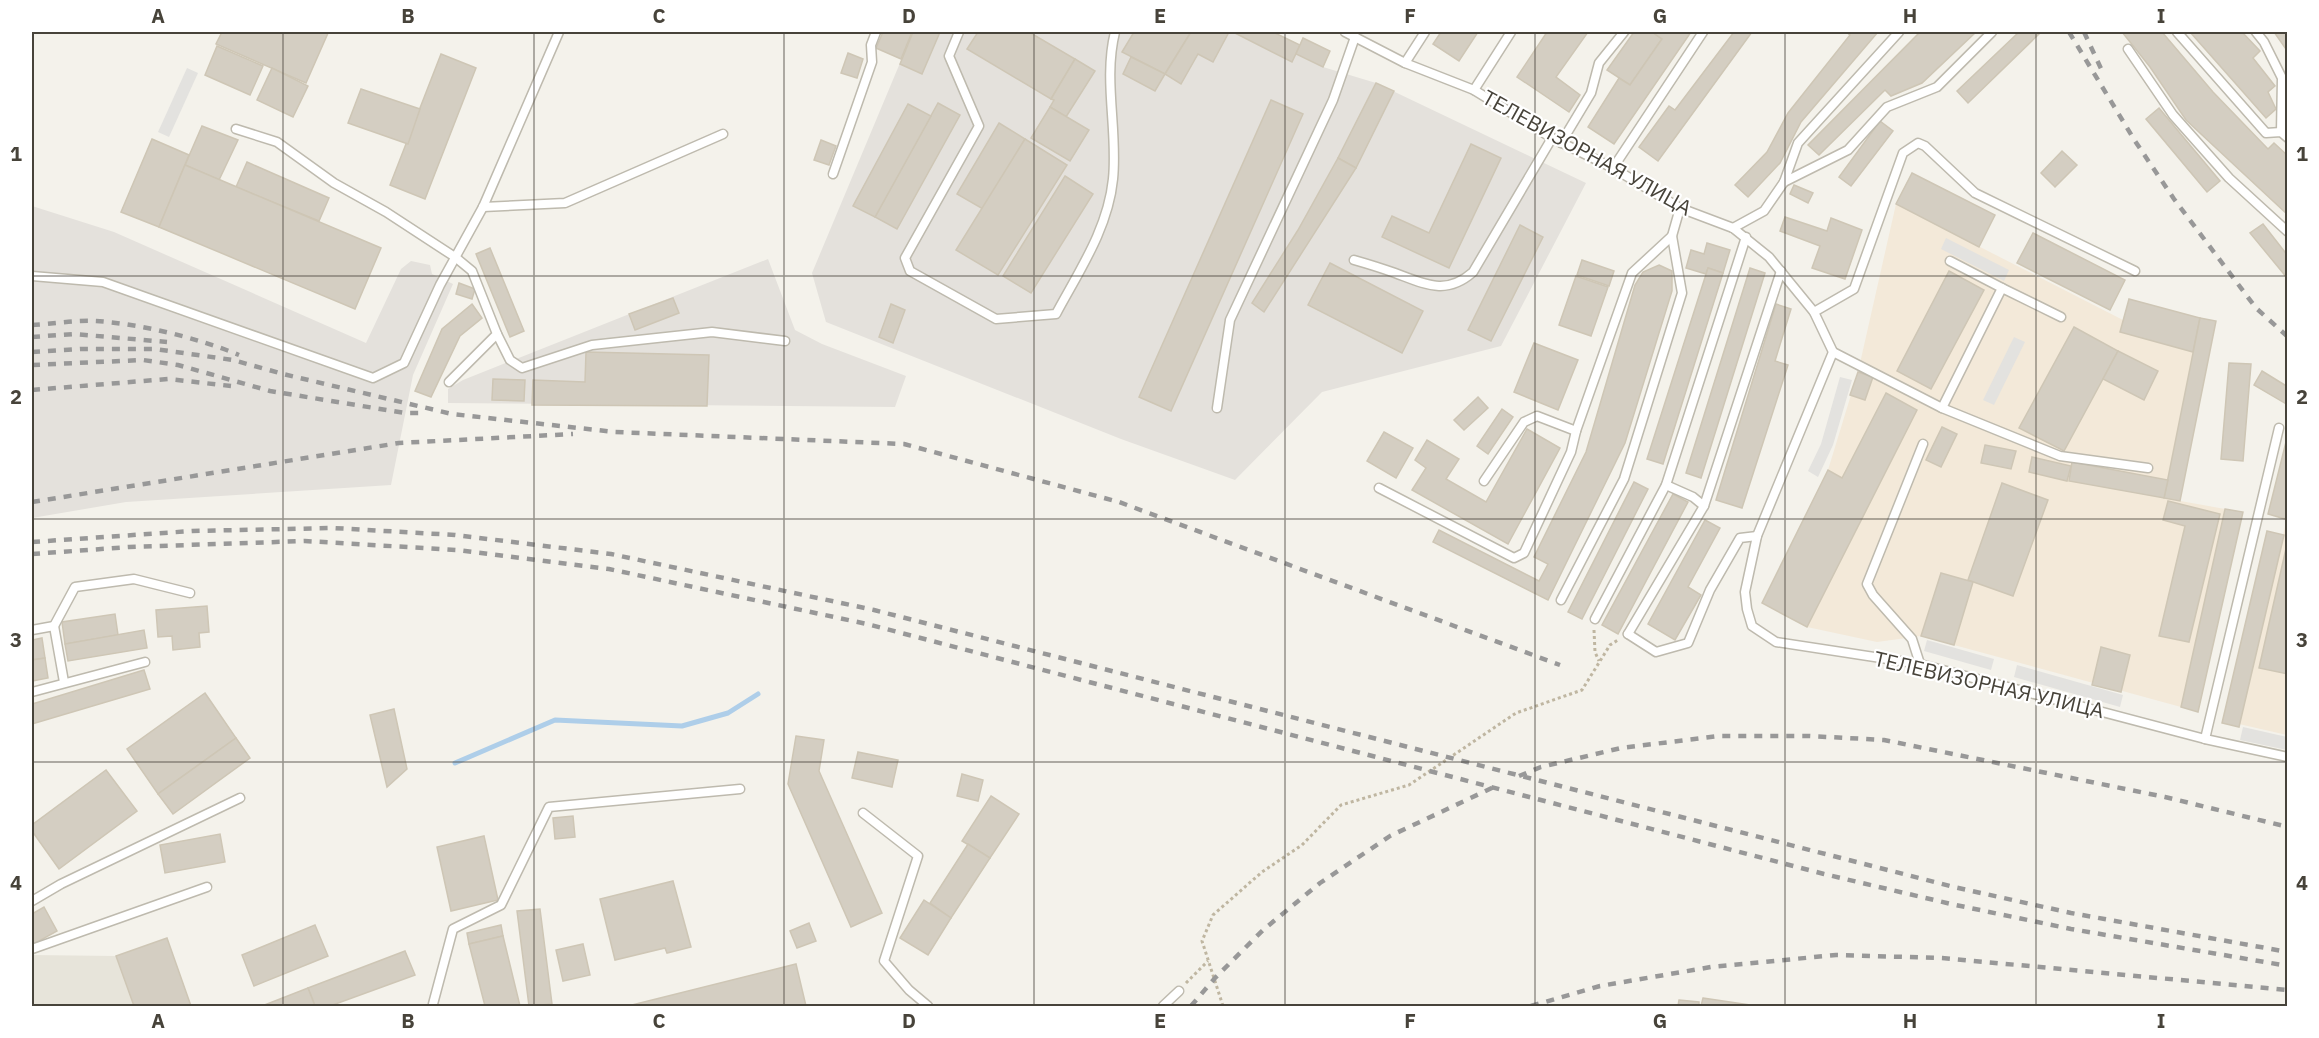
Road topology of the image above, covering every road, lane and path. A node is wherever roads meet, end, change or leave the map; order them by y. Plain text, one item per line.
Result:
1 (559, 32) edge
2 (876, 32) edge
3 (959, 32) edge
4 (1115, 32) edge
5 (1345, 32) edge
6 (1425, 32) edge
7 (1511, 32) edge
8 (1624, 32) edge
9 (1703, 32) edge
10 (1885, 32) edge
11 (1899, 32) edge
12 (1992, 32) edge
13 (2177, 32) edge
14 (2256, 32) edge
15 (1355, 38) junction
16 (1892, 39) junction
17 (2128, 49) dead end
18 (1405, 63) junction
19 (1474, 90) junction
20 (236, 129) dead end
21 (723, 134) dead end
22 (2284, 135) edge
23 (1552, 138) junction
24 (1561, 142) junction
25 (1613, 168) junction
26 (833, 174) dead end
27 (1784, 182) junction
28 (483, 207) junction
29 (1680, 208) junction
30 (1733, 228) junction
31 (2288, 232) edge
32 (1672, 236) junction
33 (1746, 237) junction
34 (455, 256) junction
35 (1354, 260) dead end
36 (1950, 261) dead end
37 (1781, 271) junction
38 (2135, 271) dead end
39 (32, 276) edge
40 (2002, 288) junction
41 (1814, 312) junction
42 (2061, 317) dead end
43 (496, 334) junction
44 (785, 341) dead end
45 (1833, 352) junction
46 (449, 382) dead end
47 (1217, 408) dead end
48 (1942, 408) junction
49 (2279, 428) dead end
50 (1576, 430) junction
51 (1923, 444) dead end
52 (2148, 468) dead end
53 (1484, 481) dead end
54 (1666, 485) junction
55 (1379, 488) dead end
56 (1704, 506) junction
57 (1757, 536) junction
58 (190, 593) dead end
59 (1561, 600) dead end
60 (1595, 619) joint
61 (54, 626) junction
62 (32, 630) edge
63 (1629, 634) junction
64 (145, 662) dead end
65 (1600, 662) junction
66 (1920, 664) junction
67 (64, 682) junction
68 (32, 692) edge
69 (2205, 739) junction
70 (2288, 757) edge
71 (740, 789) dead end
72 (240, 798) dead end
73 (863, 813) dead end
74 (207, 886) dead end
75 (32, 901) edge
76 (32, 949) edge
77 (1208, 961) junction
78 (1179, 991) joint
79 (434, 1005) edge
80 (422, 1006) edge
81 (928, 1006) edge
82 (1163, 1006) edge
83 (1223, 1006) edge

1 - 28 lane
2 - 26 lane
3 - 4 lane
5 - 15 lane, ТЕЛЕВИЗОРНАЯ УЛИЦА
6 - 18 lane
7 - 19 lane
8 - 24 lane
9 - 25 lane
10 - 16 lane
11 - 16 lane
12 - 27 lane
13 - 22 lane
14 - 22 lane
15 - 18 lane, ТЕЛЕВИЗОРНАЯ УЛИЦА
15 - 47 lane
16 - 27 lane
17 - 31 lane
18 - 19 lane, ТЕЛЕВИЗОРНАЯ УЛИЦА
19 - 23 lane, ТЕЛЕВИЗОРНАЯ УЛИЦА
20 - 34 lane
21 - 28 lane
23 - 24 lane, ТЕЛЕВИЗОРНАЯ УЛИЦА
23 - 35 lane
24 - 25 lane, ТЕЛЕВИЗОРНАЯ УЛИЦА
25 - 29 lane, ТЕЛЕВИЗОРНАЯ УЛИЦА
27 - 30 lane
28 - 34 lane
29 - 30 lane, ТЕЛЕВИЗОРНАЯ УЛИЦА
29 - 32 lane
30 - 33 lane, ТЕЛЕВИЗОРНАЯ УЛИЦА
32 - 50 lane
32 - 59 lane
33 - 37 lane, ТЕЛЕВИЗОРНАЯ УЛИЦА
33 - 54 lane
34 - 39 lane
34 - 43 lane
36 - 40 lane
37 - 41 lane, ТЕЛЕВИЗОРНАЯ УЛИЦА
37 - 56 lane
38 - 41 lane
40 - 42 lane
40 - 48 lane
41 - 45 lane, ТЕЛЕВИЗОРНАЯ УЛИЦА
43 - 44 lane
43 - 46 lane
45 - 48 lane
45 - 57 lane, ТЕЛЕВИЗОРНАЯ УЛИЦА
48 - 52 lane
49 - 69 lane
50 - 53 lane
50 - 55 lane
51 - 66 lane
54 - 56 lane
54 - 60 lane
56 - 63 lane
57 - 63 lane
57 - 66 lane, ТЕЛЕВИЗОРНАЯ УЛИЦА
58 - 61 lane
60 - 65 path
61 - 62 lane
61 - 67 lane
63 - 65 path
64 - 67 lane
65 - 77 path
66 - 69 lane, ТЕЛЕВИЗОРНАЯ УЛИЦА
67 - 68 lane
69 - 70 lane, ТЕЛЕВИЗОРНАЯ УЛИЦА
71 - 79 lane
72 - 75 lane
73 - 81 lane
74 - 76 lane
77 - 78 path
77 - 83 path
78 - 82 lane
79 - 80 lane

